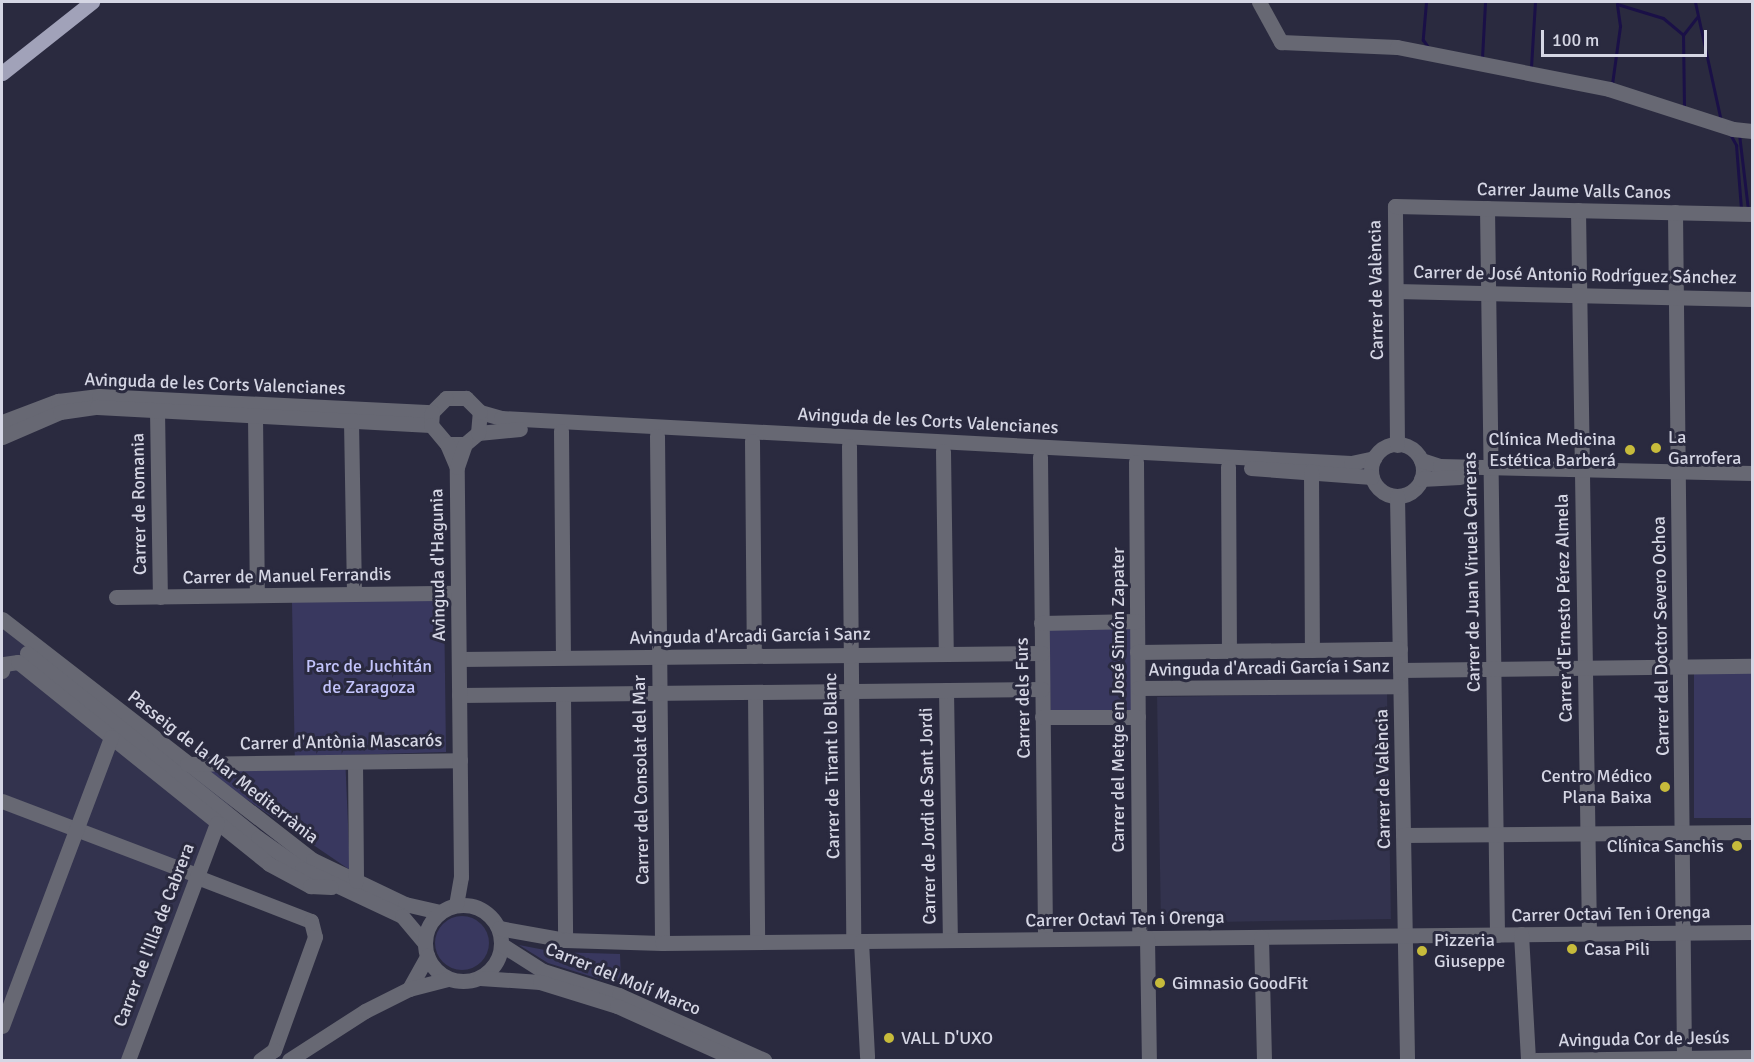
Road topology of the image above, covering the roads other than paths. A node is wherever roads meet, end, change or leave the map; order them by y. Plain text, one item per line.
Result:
1 (92, 2) edge
2 (1259, 2) edge
3 (2, 74) edge
4 (1752, 131) edge
5 (1395, 206) joint
6 (1487, 208) junction
7 (1578, 210) junction
8 (1675, 212) junction
9 (1752, 214) edge
10 (1396, 291) junction
11 (1488, 293) junction
12 (1579, 295) junction
13 (1676, 297) junction
14 (1752, 299) edge
15 (157, 410) junction
16 (480, 412) junction
17 (255, 415) junction
18 (432, 418) junction
19 (351, 420) junction
20 (2, 423) edge
21 (561, 431) junction
22 (478, 433) junction
23 (657, 436) junction
24 (2, 437) edge
25 (752, 441) junction
26 (447, 444) junction
27 (465, 444) junction
28 (1397, 444) junction
29 (849, 446) junction
30 (944, 451) junction
31 (1040, 457) junction
32 (1374, 458) junction
33 (1421, 460) junction
34 (1136, 462) junction
35 (457, 467) junction
36 (1228, 467) junction
37 (1311, 471) junction
38 (1491, 473) junction
39 (1752, 473) edge
40 (1582, 475) junction
41 (1372, 477) junction
42 (1678, 477) junction
43 (1421, 479) junction
44 (1752, 483) edge
45 (1397, 496) junction
46 (458, 593) junction
47 (354, 594) junction
48 (257, 596) junction
49 (116, 597) dead end
50 (160, 597) junction
51 (2, 619) edge
52 (1137, 621) junction
53 (1041, 623) junction
54 (2, 632) edge
55 (1312, 650) junction
56 (1400, 650) junction
57 (1229, 651) junction
58 (1137, 652) junction
59 (1042, 653) junction
60 (946, 654) junction
61 (851, 655) junction
62 (754, 656) junction
63 (563, 657) junction
64 (659, 657) junction
65 (459, 659) junction
66 (1752, 666) edge
67 (1585, 667) junction
68 (1681, 667) junction
69 (3, 668) edge
70 (1493, 668) junction
71 (1400, 670) junction
72 (1401, 686) junction
73 (1138, 688) junction
74 (1042, 689) junction
75 (946, 690) junction
76 (851, 691) junction
77 (754, 692) junction
78 (660, 693) junction
79 (563, 694) junction
80 (459, 695) junction
81 (1042, 717) junction
82 (1138, 717) junction
83 (111, 737) junction
84 (460, 760) junction
85 (355, 762) junction
86 (187, 764) junction
87 (2, 801) edge
88 (217, 823) junction
89 (76, 829) junction
90 (1683, 832) junction
91 (1752, 832) edge
92 (1587, 833) junction
93 (1495, 834) junction
94 (1403, 835) junction
95 (197, 876) junction
96 (461, 877) junction
97 (356, 881) junction
98 (337, 887) junction
99 (456, 905) junction
100 (472, 905) junction
101 (439, 912) junction
102 (499, 928) junction
103 (1752, 932) edge
104 (1684, 933) junction
105 (1521, 934) junction
106 (1589, 934) junction
107 (1497, 935) junction
108 (1405, 936) junction
109 (1261, 937) junction
110 (1143, 938) junction
111 (1045, 939) junction
112 (565, 940) junction
113 (950, 940) junction
114 (857, 941) junction
115 (757, 942) junction
116 (662, 943) junction
117 (502, 945) junction
118 (426, 949) junction
119 (448, 978) junction
120 (480, 978) junction
121 (409, 989) junction
122 (2, 1026) edge
123 (323, 1035) junction
124 (1752, 1058) edge
125 (867, 1059) edge
126 (1684, 1059) edge
127 (128, 1060) edge
128 (260, 1060) edge
129 (273, 1060) edge
130 (289, 1060) edge
131 (737, 1060) edge
132 (764, 1060) edge
133 (1149, 1060) edge
134 (1264, 1060) edge
135 (1407, 1060) edge
136 (1528, 1060) edge
137 (1536, 1060) edge

1 - 3 main road
2 - 4 street
5 - 6 street, Carrer Jaume Valls Canos
5 - 10 street, Carrer de València
6 - 7 street, Carrer Jaume Valls Canos
6 - 11 street, Carrer de Juan Viruela Carreras
7 - 8 street, Carrer Jaume Valls Canos
7 - 12 street, Carrer d'Ernesto Pérez Almela
8 - 9 street, Carrer Jaume Valls Canos
8 - 13 street, Carrer del Doctor Severo Ochoa
10 - 11 street, Carrer de José Antonio Rodríguez Sánchez
10 - 28 street, Carrer de València
11 - 12 street, Carrer de José Antonio Rodríguez Sánchez
11 - 38 street, Carrer de Juan Viruela Carreras
12 - 13 street, Carrer de José Antonio Rodríguez Sánchez
12 - 40 street, Carrer d'Ernesto Pérez Almela
13 - 14 street, Carrer de José Antonio Rodríguez Sánchez
13 - 42 street, Carrer del Doctor Severo Ochoa
15 - 17 street, Avinguda de les Corts Valencianes
15 - 24 street, Avinguda de les Corts Valencianes
15 - 50 street, Carrer de Romania
16 - 18 street
16 - 22 street
16 - 32 street, Avinguda de les Corts Valencianes
17 - 19 street, Avinguda de les Corts Valencianes
17 - 48 street
18 - 19 street, Avinguda de les Corts Valencianes
18 - 20 street, Avinguda de les Corts Valencianes
18 - 26 street
19 - 47 street
21 - 22 street, Avinguda de les Corts Valencianes
21 - 23 street, Avinguda de les Corts Valencianes
21 - 63 street
22 - 27 street
23 - 25 street, Avinguda de les Corts Valencianes
23 - 64 street, Carrer del Consolat del Mar
25 - 29 street, Avinguda de les Corts Valencianes
25 - 62 street
26 - 27 street
26 - 35 street, Avinguda d'Hagunia
27 - 35 street, Avinguda d'Hagunia
28 - 32 street
28 - 33 street
29 - 30 street, Avinguda de les Corts Valencianes
29 - 61 street, Carrer de Tirant lo Blanc
30 - 31 street, Avinguda de les Corts Valencianes
30 - 60 street
31 - 34 street, Avinguda de les Corts Valencianes
31 - 53 street, Carrer dels Furs
32 - 41 street
33 - 38 street
33 - 43 street
34 - 36 street, Avinguda de les Corts Valencianes
34 - 52 street, Carrer del Metge en José Simón Zapater
35 - 46 street, Avinguda d'Hagunia
36 - 37 street, Avinguda de les Corts Valencianes
36 - 57 street
37 - 41 street, Avinguda de les Corts Valencianes
37 - 55 street
38 - 40 street
38 - 43 street
38 - 70 street, Carrer de Juan Viruela Carreras
39 - 42 street
40 - 42 street
40 - 67 street, Carrer d'Ernesto Pérez Almela
41 - 45 street
42 - 44 street
42 - 68 street, Carrer del Doctor Severo Ochoa
43 - 45 street
45 - 56 street, Carrer de València
46 - 47 street, Carrer de Manuel Ferrandis
46 - 65 street, Avinguda d'Hagunia
47 - 48 street, Carrer de Manuel Ferrandis
48 - 50 street, Carrer de Manuel Ferrandis
49 - 50 street, Carrer de Manuel Ferrandis
51 - 86 street, Passeig de la Mar Mediterrània
52 - 53 street
52 - 58 street, Carrer del Metge en José Simón Zapater
53 - 59 street, Carrer dels Furs
54 - 98 street, Passeig de la Mar Mediterrània
55 - 56 street, Avinguda d'Arcadi García i Sanz
55 - 57 street, Avinguda d'Arcadi García i Sanz
56 - 71 street, Carrer de València
57 - 58 street, Avinguda d'Arcadi García i Sanz
58 - 73 street, Carrer del Metge en José Simón Zapater
59 - 60 street, Avinguda d'Arcadi García i Sanz
59 - 74 street, Carrer dels Furs
60 - 61 street, Avinguda d'Arcadi García i Sanz
61 - 62 street, Avinguda d'Arcadi García i Sanz
61 - 76 street, Carrer de Tirant lo Blanc
62 - 64 street, Avinguda d'Arcadi García i Sanz
63 - 64 street, Avinguda d'Arcadi García i Sanz
63 - 65 street, Avinguda d'Arcadi García i Sanz
64 - 78 street, Carrer del Consolat del Mar
65 - 80 street, Avinguda d'Hagunia
66 - 68 street
67 - 68 street
67 - 70 street
67 - 92 street, Carrer d'Ernesto Pérez Almela
68 - 90 street, Carrer del Doctor Severo Ochoa
69 - 83 street, Passeig de la Mar Mediterrània
70 - 71 street
70 - 93 street, Carrer de Juan Viruela Carreras
71 - 72 street, Carrer de València
72 - 73 street, Avinguda d'Arcadi García i Sanz
72 - 94 street, Carrer de València
73 - 82 street, Carrer del Metge en José Simón Zapater
74 - 75 street
74 - 81 street, Carrer dels Furs
75 - 76 street
75 - 113 street, Carrer de Jordi de Sant Jordi
76 - 77 street
76 - 114 street, Carrer de Tirant lo Blanc
77 - 78 street
77 - 115 street
78 - 79 street
78 - 116 street, Carrer del Consolat del Mar
79 - 80 street
79 - 112 street
80 - 84 street, Avinguda d'Hagunia
81 - 82 street
81 - 111 street, Carrer dels Furs
82 - 110 street, Carrer del Metge en José Simón Zapater
83 - 88 street, Passeig de la Mar Mediterrània
83 - 89 street
84 - 85 street, Carrer d'Antònia Mascarós
84 - 96 street, Avinguda d'Hagunia
85 - 86 street, Carrer d'Antònia Mascarós
85 - 97 street
86 - 97 street, Passeig de la Mar Mediterrània
87 - 89 street
88 - 95 street, Carrer de l'Illa de Cabrera
88 - 98 street, Passeig de la Mar Mediterrània
89 - 95 street
89 - 122 street
90 - 91 street
90 - 92 street
90 - 104 street, Carrer del Doctor Severo Ochoa
92 - 93 street
92 - 106 street, Carrer d'Ernesto Pérez Almela
93 - 94 street
93 - 107 street, Carrer de Juan Viruela Carreras
94 - 108 street, Carrer de València
95 - 127 street, Carrer de l'Illa de Cabrera
95 - 128 street
96 - 99 street, Avinguda d'Hagunia
96 - 100 street, Avinguda d'Hagunia
97 - 101 street, Passeig de la Mar Mediterrània
98 - 118 street, Passeig de la Mar Mediterrània
99 - 100 street
99 - 101 street
100 - 102 street
101 - 118 street
102 - 112 street, Carrer Octavi Ten i Orenga
102 - 117 street
103 - 104 street, Carrer Octavi Ten i Orenga
104 - 106 street, Carrer Octavi Ten i Orenga
104 - 126 street, Carrer del Doctor Severo Ochoa
105 - 106 street, Carrer Octavi Ten i Orenga
105 - 107 street, Carrer Octavi Ten i Orenga
105 - 136 street
107 - 108 street, Carrer Octavi Ten i Orenga
108 - 109 street, Carrer Octavi Ten i Orenga
108 - 135 street, Carrer de València
109 - 110 street, Carrer Octavi Ten i Orenga
109 - 134 street
110 - 111 street, Carrer Octavi Ten i Orenga
110 - 133 street, Carrer del Metge en José Simón Zapater
111 - 113 street, Carrer Octavi Ten i Orenga
112 - 116 street, Carrer Octavi Ten i Orenga
113 - 114 street, Carrer Octavi Ten i Orenga
114 - 115 street, Carrer Octavi Ten i Orenga
114 - 125 street, Carrer de Tirant lo Blanc
115 - 116 street, Carrer Octavi Ten i Orenga
117 - 120 street
117 - 132 street, Carrer del Molí Marco
118 - 119 street
118 - 121 street
119 - 120 street
119 - 121 street
120 - 131 street, Carrer del Molí Marco
121 - 123 street
123 - 129 street
123 - 130 street
124 - 126 street, Avinguda Cor de Jesús
126 - 137 street, Avinguda Cor de Jesús

